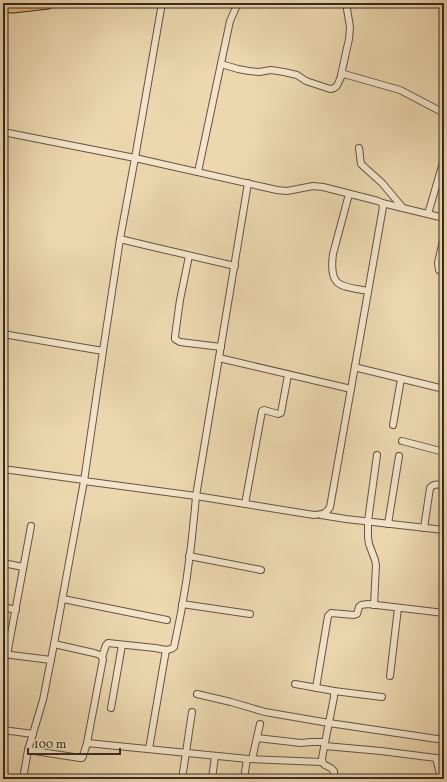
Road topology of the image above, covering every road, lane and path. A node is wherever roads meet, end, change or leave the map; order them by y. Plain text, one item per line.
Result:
1 (48, 3) edge
2 (162, 3) edge
3 (238, 3) edge
4 (346, 3) edge
5 (3, 6) edge
6 (221, 64) junction
7 (341, 75) junction
8 (444, 113) edge
9 (3, 132) edge
10 (359, 148) dead end
11 (135, 158) junction
12 (444, 159) edge
13 (198, 172) junction
14 (248, 183) junction
15 (349, 194) junction
16 (382, 203) junction
17 (403, 208) junction
18 (428, 214) junction
19 (444, 218) edge
20 (444, 236) edge
21 (120, 239) junction
22 (189, 256) junction
23 (234, 266) junction
24 (444, 273) edge
25 (368, 291) junction
26 (3, 334) edge
27 (221, 347) junction
28 (103, 351) junction
29 (219, 358) junction
30 (355, 366) junction
31 (288, 375) junction
32 (401, 378) junction
33 (351, 389) junction
34 (444, 389) edge
35 (393, 425) dead end
36 (402, 441) dead end
37 (444, 452) edge
38 (377, 455) dead end
39 (399, 456) dead end
40 (3, 469) edge
41 (84, 481) junction
42 (444, 486) edge
43 (196, 496) junction
44 (245, 504) junction
45 (321, 514) junction
46 (368, 521) junction
47 (388, 524) junction
48 (31, 526) dead end
49 (424, 528) junction
50 (444, 530) edge
51 (190, 556) junction
52 (3, 563) edge
53 (23, 567) junction
54 (260, 570) dead end
55 (63, 598) junction
56 (182, 604) junction
57 (374, 605) junction
58 (3, 607) edge
59 (398, 608) junction
60 (16, 610) junction
61 (444, 613) edge
62 (250, 614) dead end
63 (167, 620) dead end
64 (54, 644) junction
65 (122, 645) junction
66 (166, 650) junction
67 (5, 655) edge
68 (102, 657) junction
69 (51, 660) junction
70 (390, 676) dead end
71 (295, 684) dead end
72 (316, 688) junction
73 (334, 692) junction
74 (197, 694) dead end
75 (382, 697) dead end
76 (111, 708) dead end
77 (192, 712) dead end
78 (329, 723) junction
79 (260, 724) dead end
80 (3, 730) edge
81 (33, 734) junction
82 (257, 738) junction
83 (444, 740) edge
84 (87, 743) junction
85 (325, 744) junction
86 (150, 749) junction
87 (28, 750) junction
88 (186, 754) junction
89 (215, 756) junction
90 (436, 758) junction
91 (250, 759) junction
92 (444, 759) edge
93 (322, 762) junction
94 (22, 779) edge
95 (182, 779) edge
96 (212, 779) edge
97 (244, 779) edge
98 (334, 779) edge
99 (440, 779) edge

1 - 5 highway
2 - 11 street
3 - 6 street
4 - 7 street
6 - 7 street
6 - 13 street
7 - 8 street
9 - 11 street
10 - 17 street
11 - 13 street
11 - 21 street
12 - 18 street
13 - 14 street
14 - 15 street
14 - 23 street
15 - 16 street
15 - 25 street
16 - 17 street
16 - 25 street
17 - 18 street
18 - 19 street
20 - 24 street
21 - 22 street
21 - 28 street
22 - 23 street
22 - 27 street
23 - 27 street
25 - 30 street
26 - 28 street
27 - 29 street
28 - 41 street
29 - 31 street
29 - 43 street
30 - 32 street
30 - 33 street
31 - 33 street
31 - 44 street
32 - 34 street
32 - 35 street
33 - 45 street
36 - 37 street
38 - 46 street
39 - 47 street
40 - 41 street
41 - 43 street
41 - 55 street
42 - 49 street
43 - 44 street
43 - 51 street
44 - 45 street
45 - 46 street
46 - 47 street
46 - 57 street
47 - 49 street
48 - 53 street
49 - 50 street
51 - 54 street
51 - 56 street
52 - 53 street
53 - 60 street
55 - 63 street
55 - 64 street
56 - 62 street
56 - 66 street
57 - 59 street
57 - 72 street
58 - 60 street
59 - 61 street
59 - 70 street
60 - 67 street
64 - 68 street
64 - 69 street
65 - 66 street
65 - 68 street
65 - 76 street
66 - 86 street
67 - 69 street
68 - 84 street
69 - 81 street
71 - 72 street
72 - 73 street
73 - 75 street
73 - 78 street
74 - 78 street
77 - 88 street
78 - 83 street
78 - 85 street
79 - 82 street
80 - 81 street
81 - 87 street
82 - 85 street
82 - 91 street
84 - 86 street
84 - 87 street
85 - 90 street
85 - 93 street
86 - 88 street
87 - 94 street
88 - 89 street
88 - 95 street
89 - 91 street
89 - 96 street
90 - 92 street
90 - 99 street
91 - 93 street
91 - 97 street
93 - 98 street

